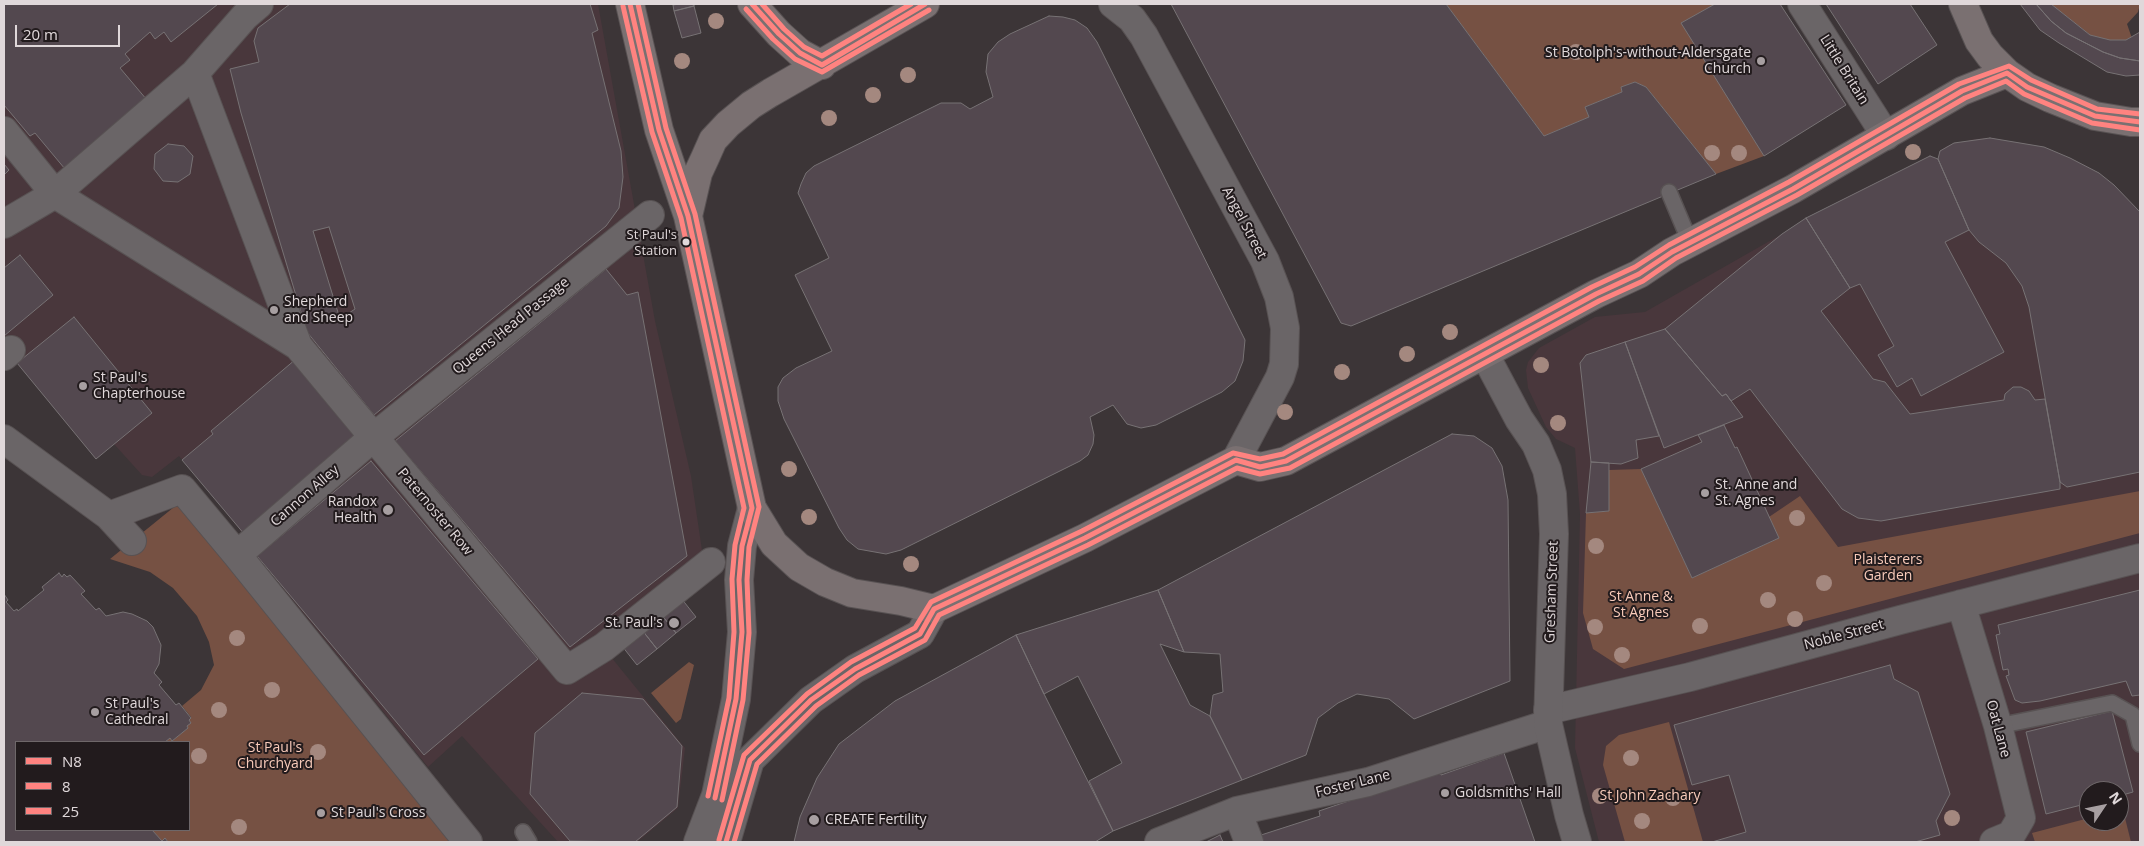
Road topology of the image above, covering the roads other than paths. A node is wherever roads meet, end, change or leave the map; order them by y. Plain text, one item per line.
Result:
1 (630, 4) edge
2 (752, 4) edge
3 (925, 4) edge
4 (1113, 4) edge
5 (1802, 4) edge
6 (1963, 4) edge
7 (252, 10) edge
8 (822, 64) junction
9 (195, 73) junction
10 (2007, 73) junction
11 (2137, 127) edge
12 (4, 131) edge
13 (1886, 136) junction
14 (1670, 192) dead end
15 (55, 194) junction
16 (650, 215) dead end
17 (688, 216) junction
18 (4, 224) edge
19 (1690, 242) junction
20 (301, 350) junction
21 (1485, 354) junction
22 (373, 438) junction
23 (4, 439) edge
24 (1236, 460) junction
25 (752, 508) junction
26 (109, 516) junction
27 (132, 541) dead end
28 (237, 555) junction
29 (2140, 558) edge
30 (711, 562) dead end
31 (1961, 604) junction
32 (934, 609) junction
33 (1548, 717) junction
34 (1998, 726) junction
35 (2140, 744) edge
36 (1237, 811) junction
37 (468, 842) edge
38 (698, 842) edge
39 (726, 842) edge
40 (1159, 842) edge
41 (1249, 842) edge
42 (1578, 842) edge
43 (1994, 842) edge

1 - 17 main road
2 - 8 main road
3 - 8 main road
4 - 24 street, Angel Street
5 - 13 street, Little Britain
6 - 10 main road
7 - 9 street
8 - 17 main road
9 - 15 street
9 - 20 street
10 - 11 main road
10 - 13 main road
12 - 15 street
13 - 19 main road
14 - 19 lane
15 - 18 street
15 - 20 street
16 - 22 street, Queens Head Passage
17 - 25 main road
19 - 21 main road
20 - 22 street, Paternoster Row
21 - 24 main road
21 - 33 street, Gresham Street
22 - 28 street, Cannon Alley
22 - 30 street, Paternoster Row
23 - 26 street
24 - 32 main road
25 - 32 main road
25 - 38 street
26 - 27 street
26 - 28 street
28 - 37 street
29 - 31 street, Noble Street
31 - 33 street, Noble Street
31 - 34 street, Oat Lane
32 - 39 street
33 - 36 street, Foster Lane
33 - 42 street, Gresham Street
34 - 35 lane
34 - 43 street, Oat Lane
36 - 40 street, Foster Lane
36 - 41 street

